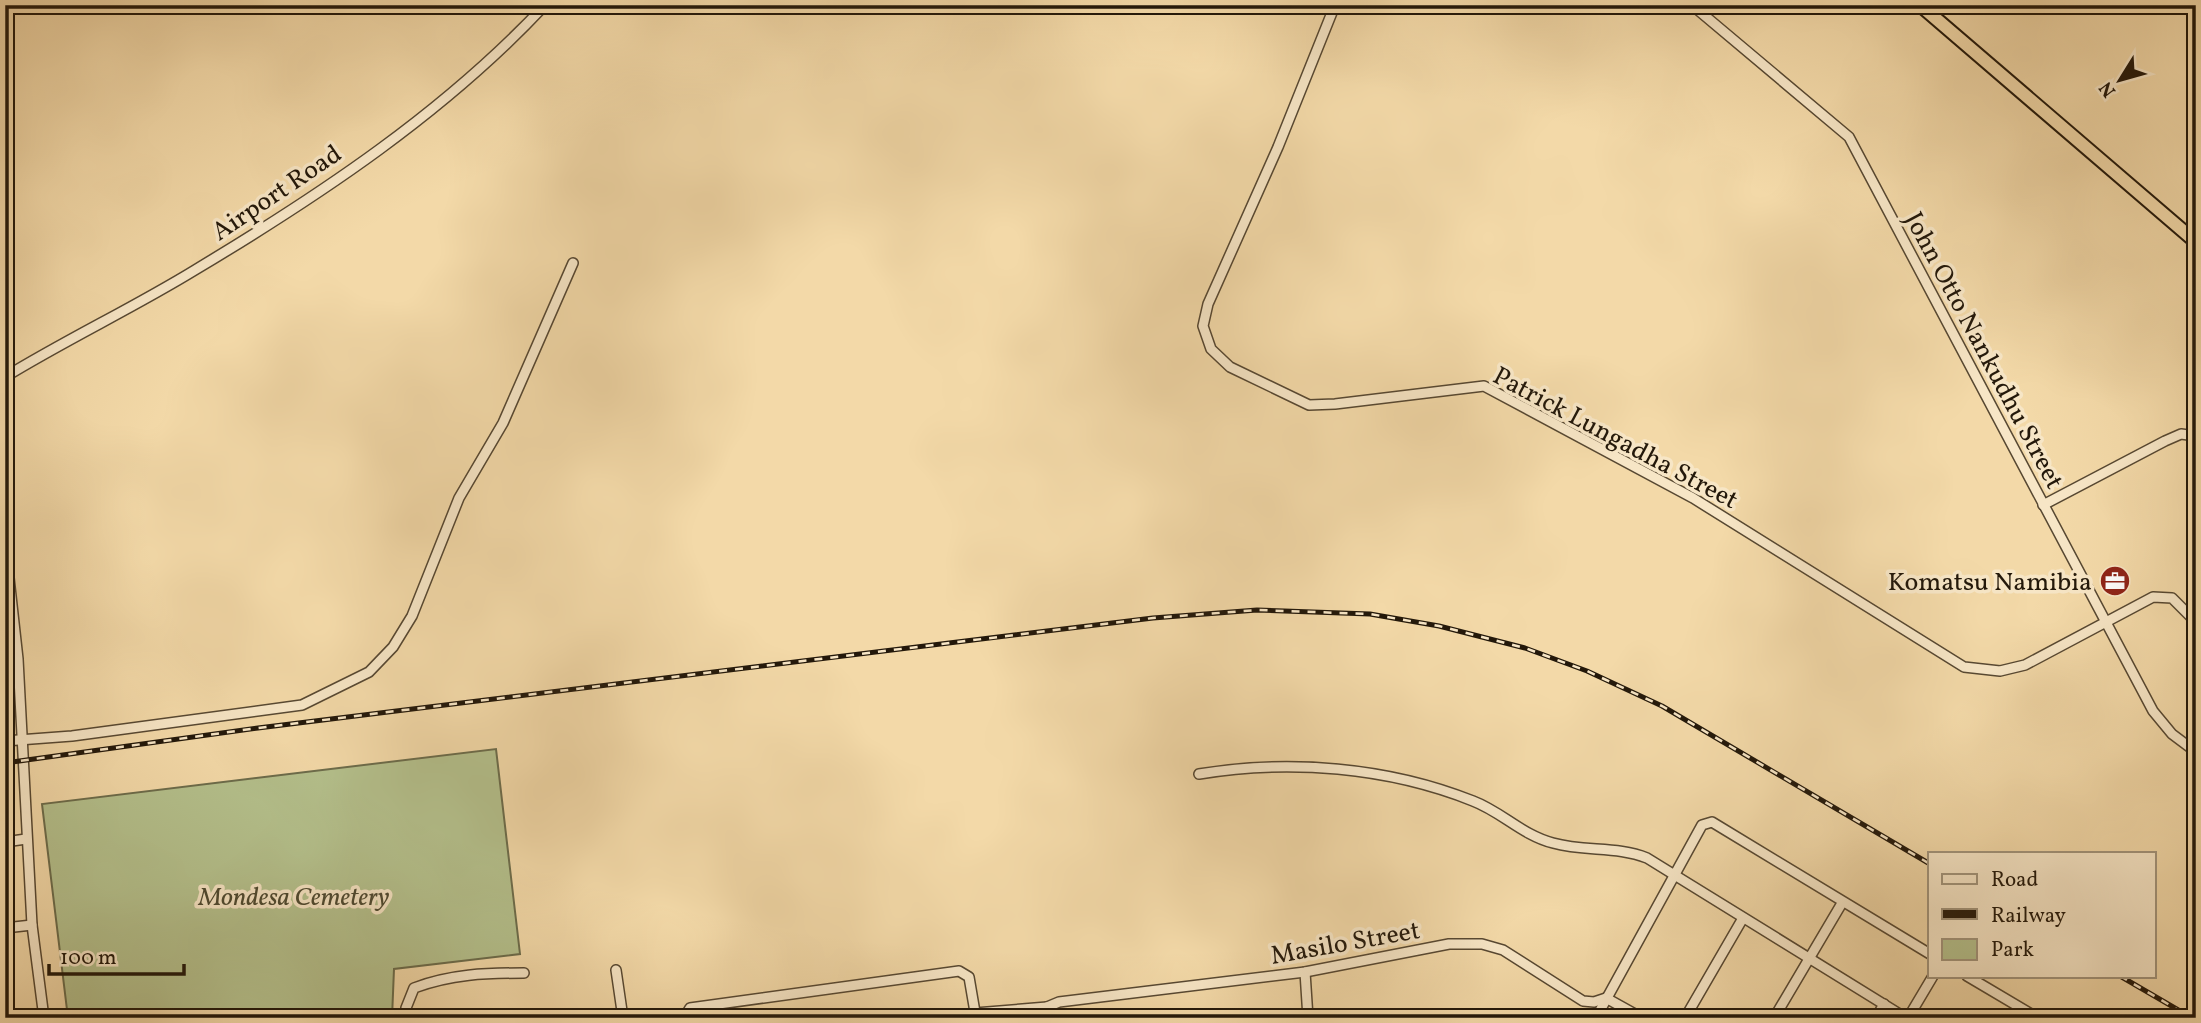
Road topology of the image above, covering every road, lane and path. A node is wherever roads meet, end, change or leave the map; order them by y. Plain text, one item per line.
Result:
1 (545, 5) edge
2 (1335, 5) edge
3 (1692, 5) edge
4 (1920, 5) edge
5 (2196, 242) edge
6 (573, 263) dead end
7 (5, 377) edge
8 (2196, 436) edge
9 (2043, 505) junction
10 (5, 542) edge
11 (2104, 621) junction
12 (2196, 622) edge
13 (22, 739) junction
14 (5, 741) edge
15 (2196, 751) edge
16 (1199, 774) dead end
17 (26, 839) junction
18 (5, 842) edge
19 (1676, 877) junction
20 (1842, 903) junction
21 (1743, 918) junction
22 (33, 925) junction
23 (5, 928) edge
24 (1928, 953) edge
25 (1808, 959) junction
26 (615, 970) dead end
27 (1305, 972) junction
28 (524, 973) dead end
29 (1932, 978) edge
30 (1969, 978) edge
31 (1606, 998) junction
32 (1884, 1004) junction
33 (1047, 1007) junction
34 (976, 1016) edge
35 (44, 1018) edge
36 (406, 1018) edge
37 (623, 1018) edge
38 (684, 1018) edge
39 (1045, 1018) edge
40 (1307, 1018) edge
41 (1596, 1018) edge
42 (1642, 1018) edge
43 (1685, 1018) edge
44 (1775, 1018) edge
45 (1876, 1018) edge
46 (1907, 1018) edge
47 (2038, 1018) edge

1 - 7 street, Airport Road
2 - 11 street, Patrick Lungadha Street
3 - 9 street, John Otto Nankudhu Street
4 - 5 highway
6 - 13 street
8 - 9 street
9 - 11 street, John Otto Nankudhu Street
10 - 13 street
11 - 12 street, Patrick Lungadha Street
11 - 15 street, John Otto Nankudhu Street
13 - 14 street
13 - 17 street
16 - 19 street
17 - 18 street
17 - 22 street
19 - 20 street
19 - 21 street
19 - 31 street
20 - 24 street
20 - 25 street
21 - 25 street
21 - 43 street
22 - 23 street
22 - 35 street
25 - 32 street
25 - 44 street
26 - 37 street
27 - 31 street, Masilo Street
27 - 33 street, Masilo Street
27 - 40 street
28 - 36 street
29 - 46 street
30 - 47 street
31 - 41 street
31 - 42 street, Masilo Street
32 - 45 street
32 - 46 street
33 - 34 street, Masilo Street
33 - 39 street
34 - 38 street

